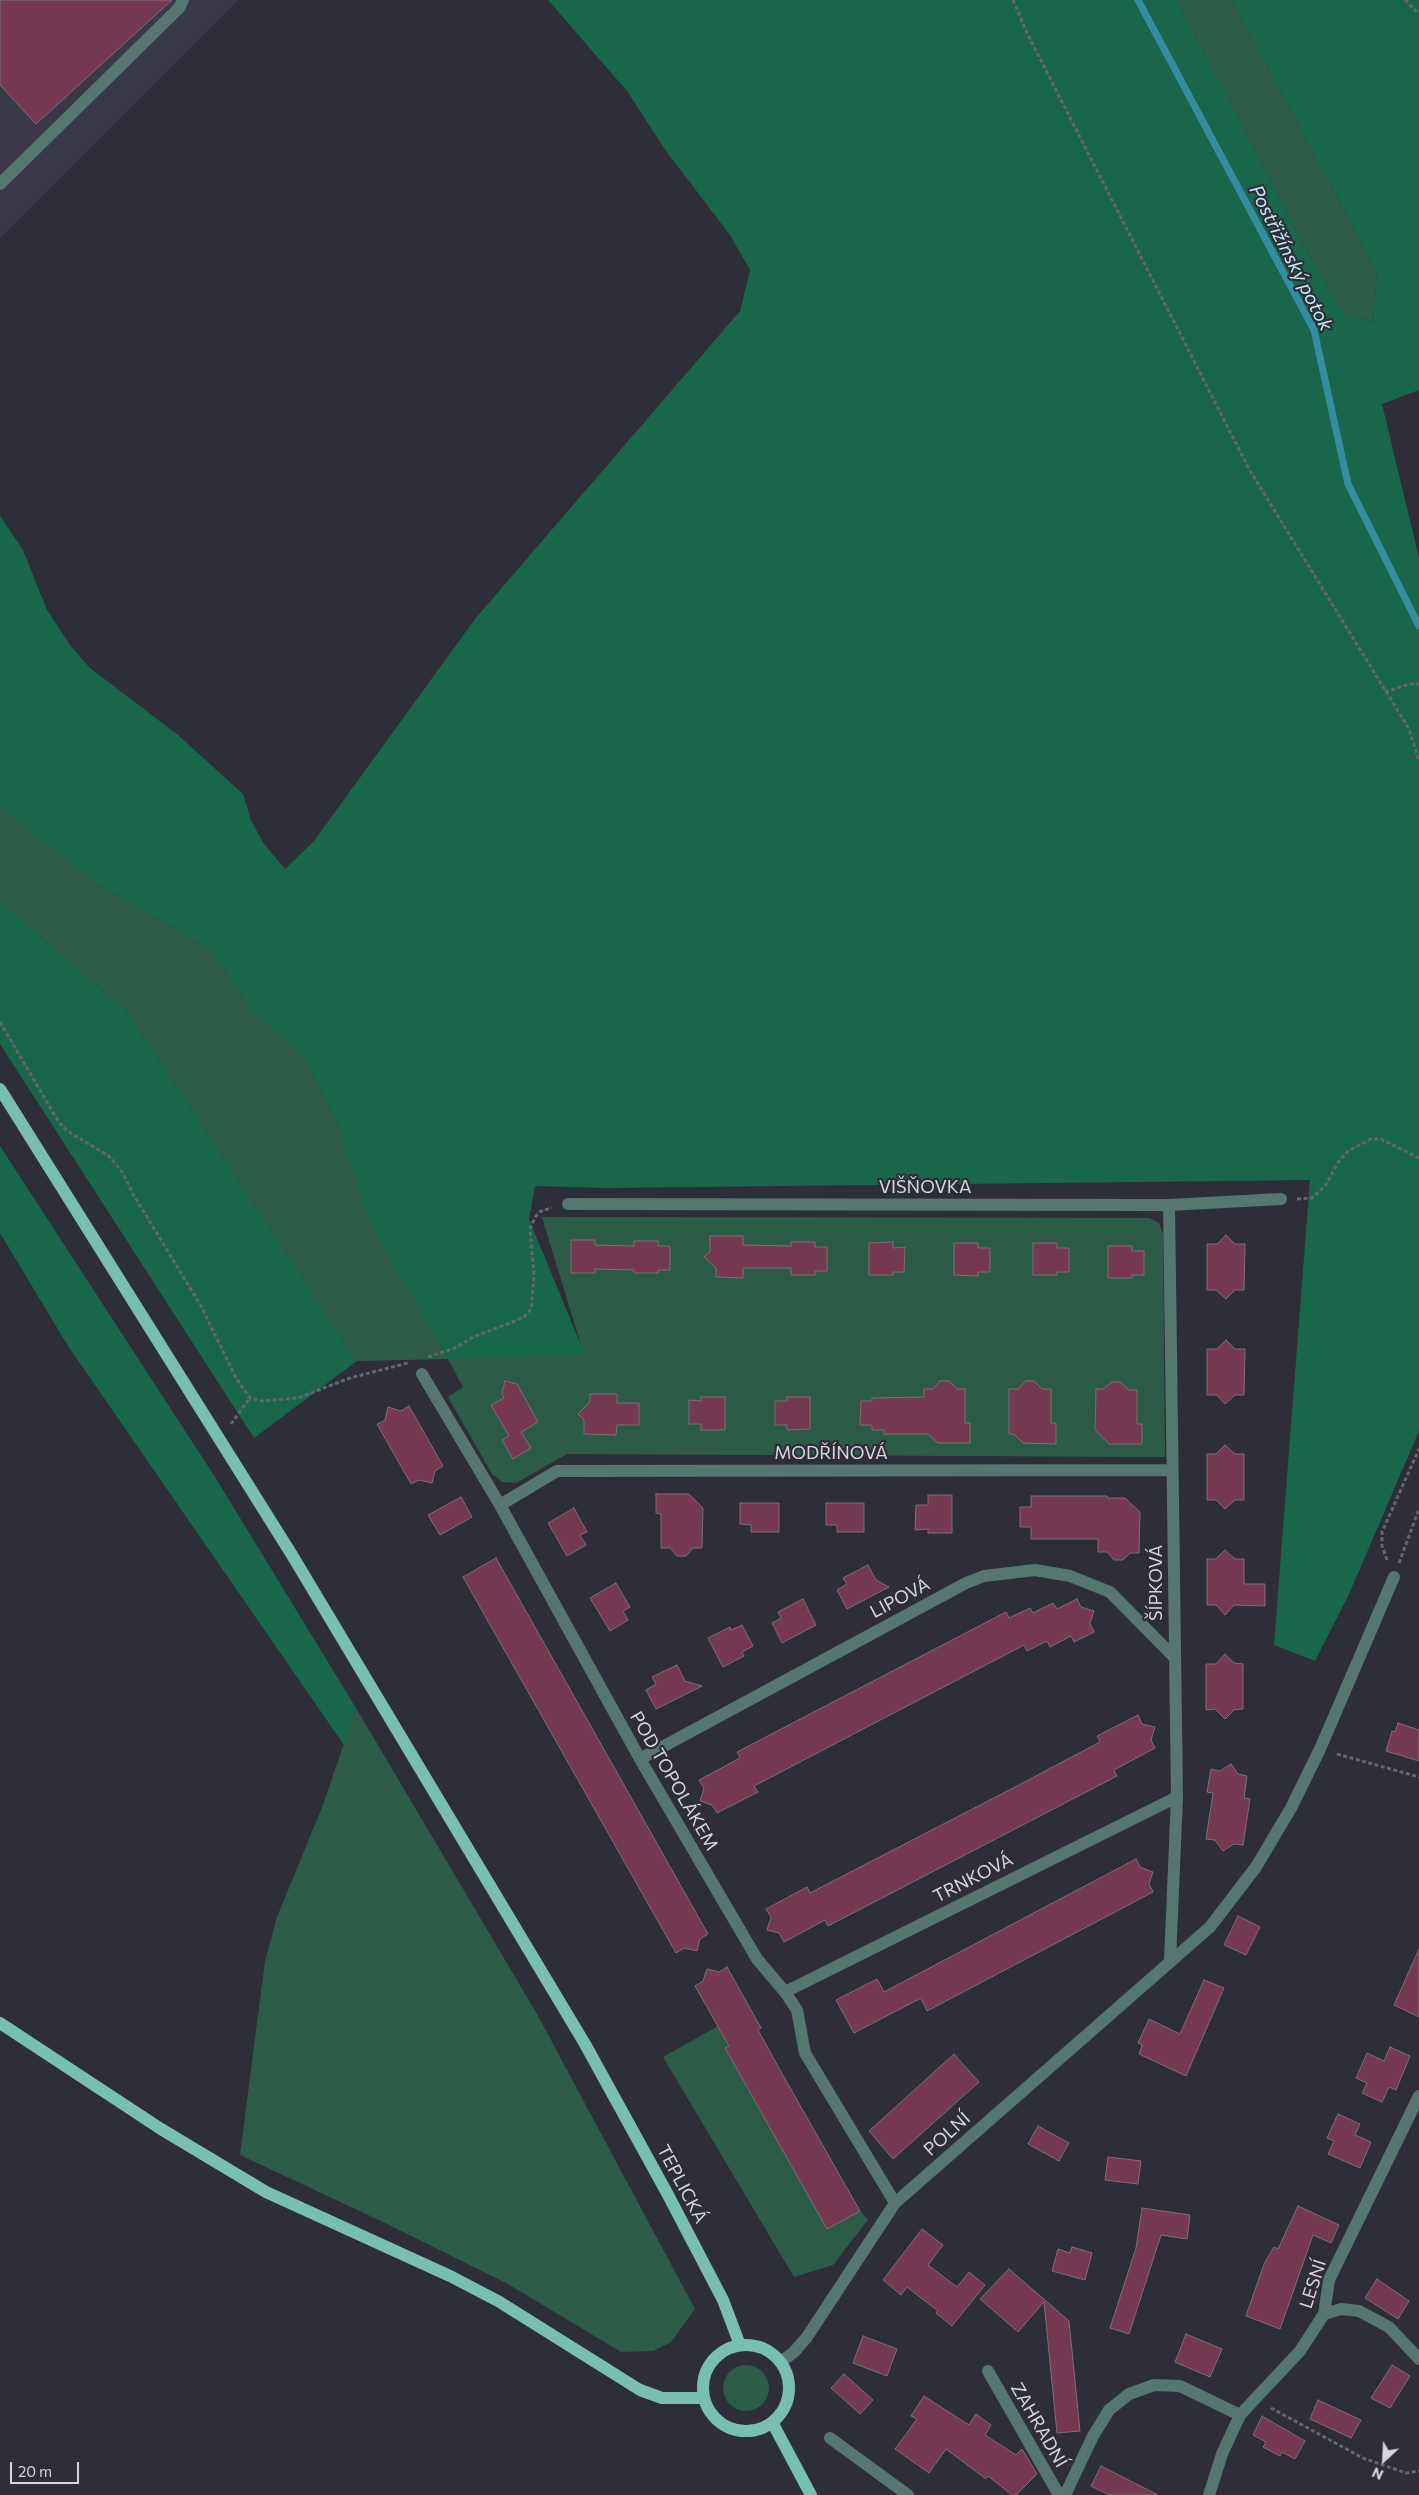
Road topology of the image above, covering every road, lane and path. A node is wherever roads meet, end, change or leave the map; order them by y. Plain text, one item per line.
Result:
1 (183, 0) edge
2 (1012, 0) edge
3 (1405, 0) edge
4 (1419, 14) edge
5 (0, 184) edge
6 (1419, 684) edge
7 (1385, 692) junction
8 (1419, 761) edge
9 (0, 1022) edge
10 (0, 1089) edge
11 (1419, 1157) edge
12 (1281, 1199) joint
13 (568, 1204) joint
14 (1169, 1205) junction
15 (420, 1360) dead end
16 (412, 1362) dead end
17 (422, 1374) dead end
18 (250, 1398) junction
19 (219, 1439) junction
20 (1419, 1449) edge
21 (1172, 1470) junction
22 (500, 1505) junction
23 (1419, 1509) edge
24 (1394, 1577) junction
25 (1174, 1657) junction
26 (1320, 1749) junction
27 (640, 1759) junction
28 (1419, 1777) edge
29 (1177, 1796) junction
30 (1170, 1961) junction
31 (786, 1992) junction
32 (0, 2023) edge
33 (1419, 2096) edge
34 (1415, 2114) edge
35 (895, 2203) junction
36 (1324, 2314) junction
37 (740, 2345) junction
38 (1419, 2359) edge
39 (781, 2362) junction
40 (988, 2372) dead end
41 (704, 2398) junction
42 (1255, 2399) junction
43 (1240, 2414) junction
44 (772, 2422) junction
45 (830, 2438) dead end
46 (1419, 2471) edge
47 (811, 2495) edge
48 (908, 2495) edge
49 (1059, 2495) edge
50 (1065, 2495) edge
51 (1209, 2495) edge

1 - 5 street
2 - 7 path
3 - 4 path
6 - 7 path
7 - 8 path
9 - 18 path
10 - 19 main road, TEPLICKÁ
11 - 12 path
12 - 14 street, VIŠŇOVKA
13 - 14 street, VIŠŇOVKA
13 - 15 path
14 - 21 street, ŠÍPKOVÁ
16 - 18 path
17 - 22 street, POD TOPOLÁKEM
18 - 19 path
19 - 37 main road, TEPLICKÁ
20 - 24 path
21 - 22 street, MODŘÍNOVÁ
21 - 25 street, ŠÍPKOVÁ
22 - 27 street, POD TOPOLÁKEM
23 - 24 path
24 - 26 street, POLNÍ
25 - 27 street, LIPOVÁ
25 - 29 street, ŠÍPKOVÁ
26 - 28 path
26 - 30 street, POLNÍ
27 - 31 street, POD TOPOLÁKEM
29 - 30 street, ŠÍPKOVÁ
29 - 31 street, TRNKOVÁ
30 - 35 street, POLNÍ
31 - 35 street, POD TOPOLÁKEM
32 - 41 main road
33 - 34 street, LESNÍ
34 - 36 street, LESNÍ
35 - 39 street, POLNÍ
36 - 38 street
36 - 42 street, LESNÍ
37 - 39 main road
37 - 41 main road
39 - 44 main road
40 - 49 street, ZAHRADNÍ
41 - 44 main road
42 - 43 street, LESNÍ
42 - 46 path
43 - 50 street
43 - 51 street, LESNÍ
44 - 47 main road
45 - 48 street

